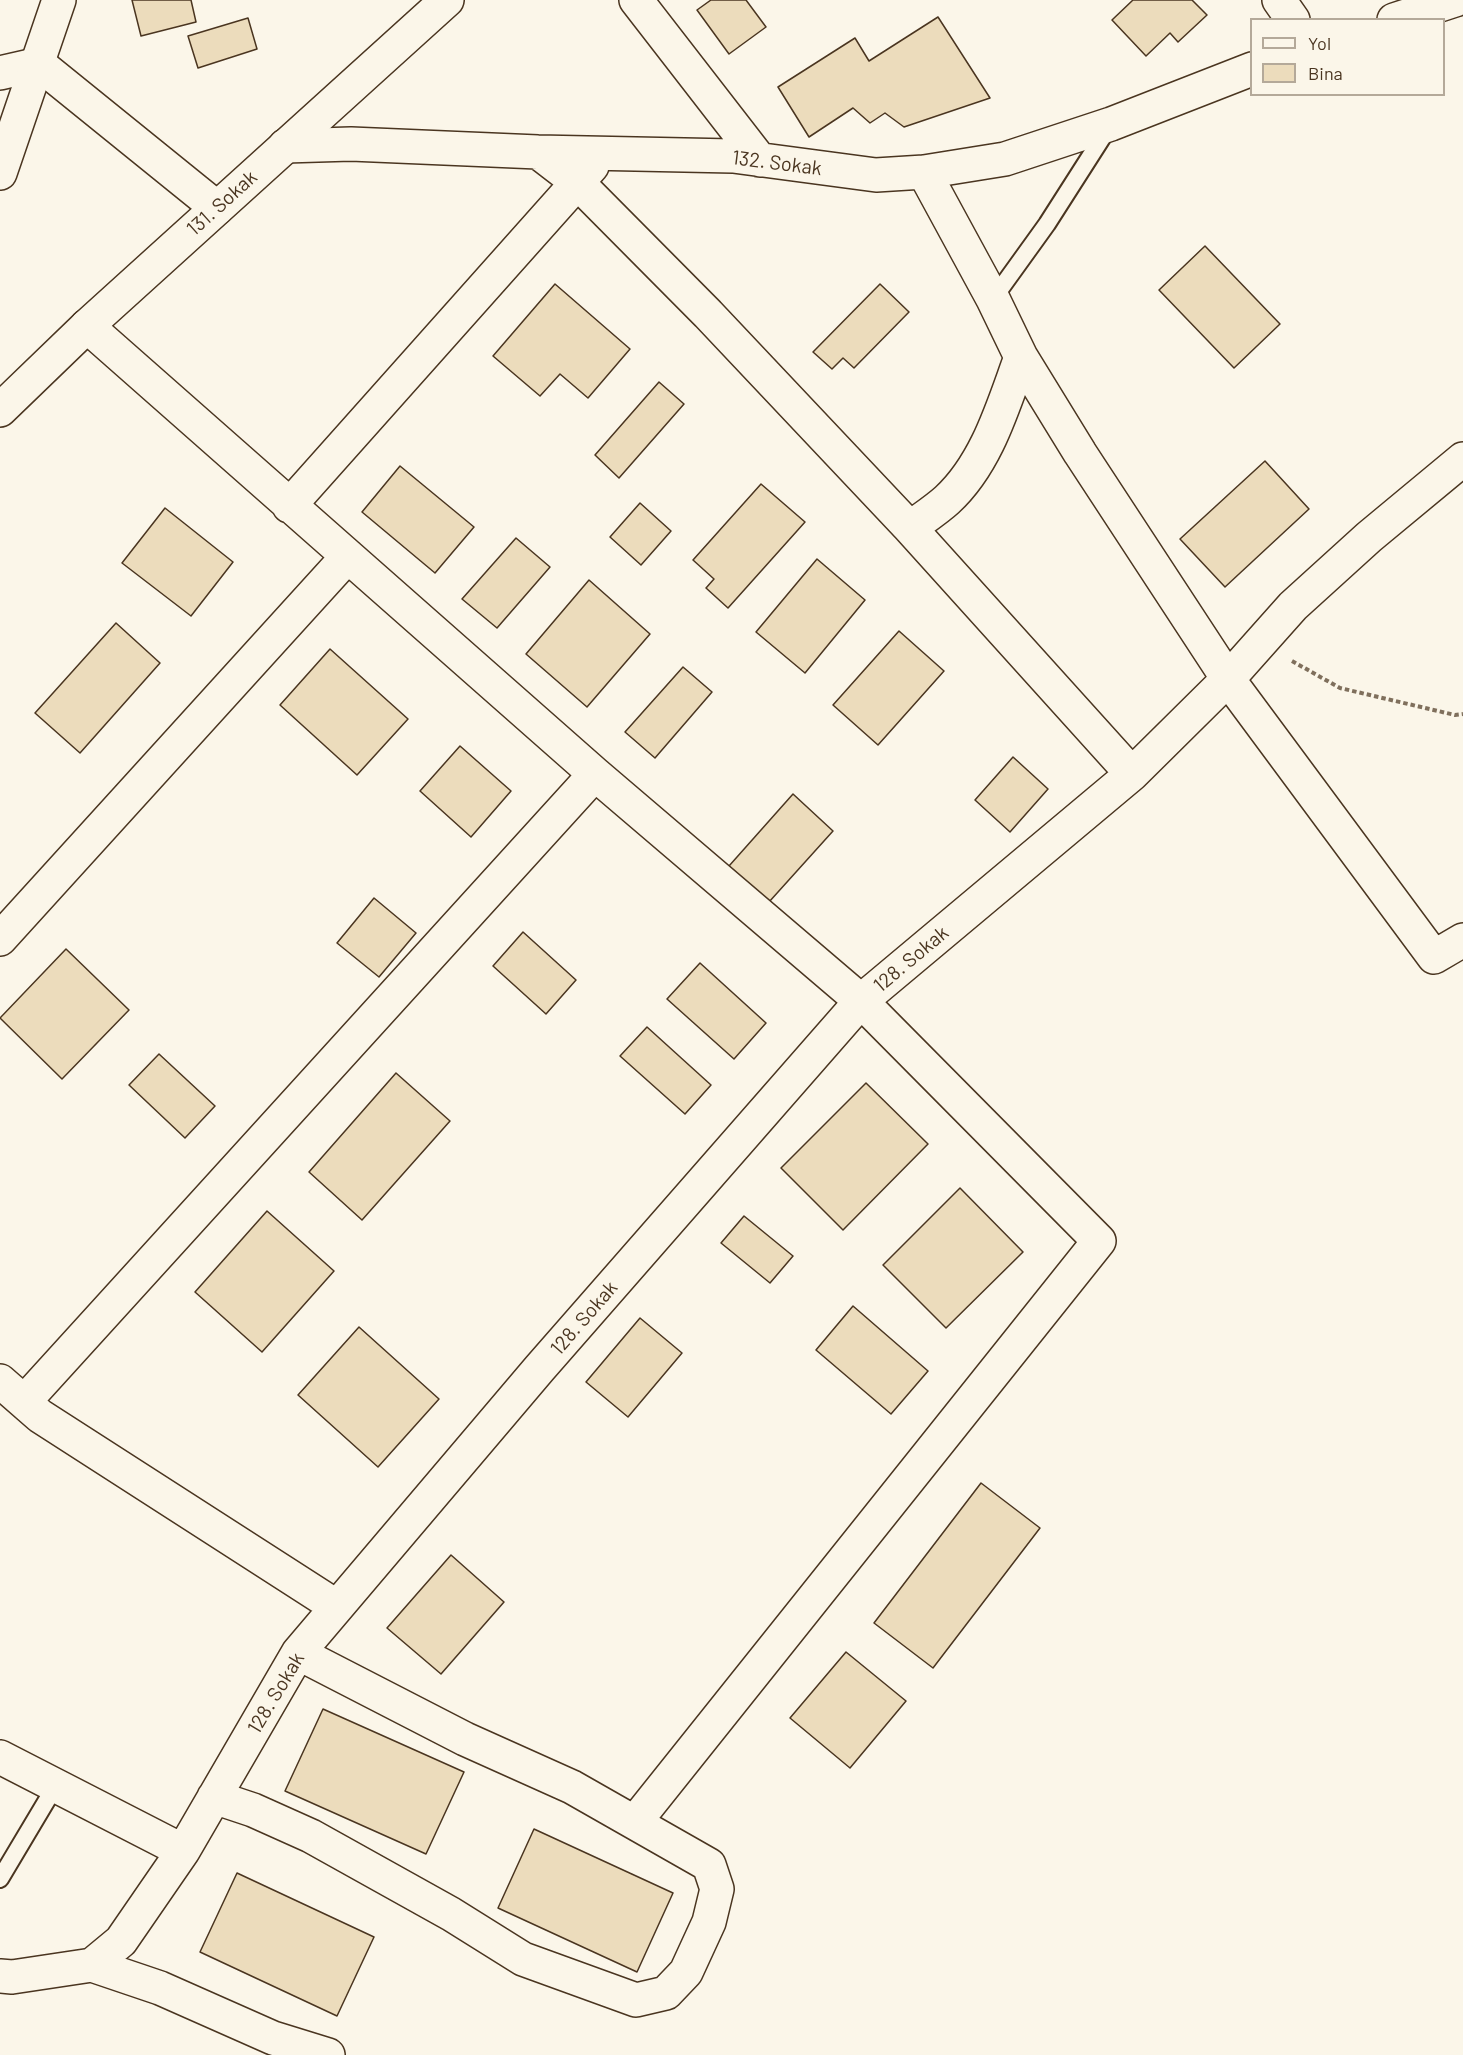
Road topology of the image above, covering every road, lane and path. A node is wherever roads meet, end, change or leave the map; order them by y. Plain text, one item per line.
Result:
1 (59, 0) edge
2 (447, 0) edge
3 (636, 0) edge
4 (1279, 0) edge
5 (1455, 0) edge
6 (1292, 18) edge
7 (1400, 18) edge
8 (39, 64) junction
9 (1250, 69) edge
10 (0, 73) edge
11 (1111, 124) junction
12 (285, 146) junction
13 (538, 152) junction
14 (603, 153) junction
15 (760, 160) junction
16 (924, 172) junction
17 (0, 173) edge
18 (577, 182) junction
19 (217, 208) junction
20 (993, 299) junction
21 (87, 326) junction
22 (1021, 357) junction
23 (0, 410) edge
24 (1463, 459) edge
25 (289, 506) junction
26 (910, 528) junction
27 (348, 556) junction
28 (1259, 644) junction
29 (1228, 679) junction
30 (1463, 714) edge
31 (595, 774) junction
32 (1132, 774) junction
33 (0, 939) edge
34 (1463, 940) edge
35 (861, 1001) junction
36 (12, 1391) edge
37 (337, 1607) junction
38 (298, 1653) junction
39 (0, 1757) edge
40 (56, 1785) junction
41 (214, 1797) junction
42 (635, 1822) junction
43 (183, 1851) junction
44 (0, 1879) edge
45 (92, 1965) junction
46 (0, 1976) edge
47 (328, 2055) edge

1 - 8 street
2 - 12 street, 131. Sokak
3 - 15 street
4 - 6 street
5 - 7 street
8 - 10 street
8 - 17 street
8 - 19 street
9 - 11 street, 132. Sokak
11 - 16 street, 132. Sokak
11 - 20 lane
12 - 13 street, 132. Sokak
12 - 19 street, 131. Sokak
13 - 14 street, 132. Sokak
13 - 18 street
14 - 15 street, 132. Sokak
14 - 18 street
15 - 16 street, 132. Sokak
16 - 20 street
18 - 25 street
18 - 26 street
19 - 21 street, 131. Sokak
20 - 22 street
21 - 23 street, 131. Sokak
21 - 25 street
22 - 26 street
22 - 29 street
24 - 28 street, 128. Sokak
25 - 27 street
26 - 32 street
27 - 31 street
27 - 33 street
28 - 29 street, 128. Sokak
28 - 30 path
29 - 32 street, 128. Sokak
29 - 34 street
31 - 35 street
31 - 36 street
32 - 35 street, 128. Sokak
35 - 37 street, 128. Sokak
35 - 42 street
36 - 37 street
37 - 38 street, 128. Sokak
38 - 41 street, 128. Sokak
38 - 42 street
39 - 40 street
40 - 43 street
40 - 44 lane
41 - 42 street
41 - 43 street, 128. Sokak
43 - 45 street, 128. Sokak
45 - 46 street
45 - 47 street

